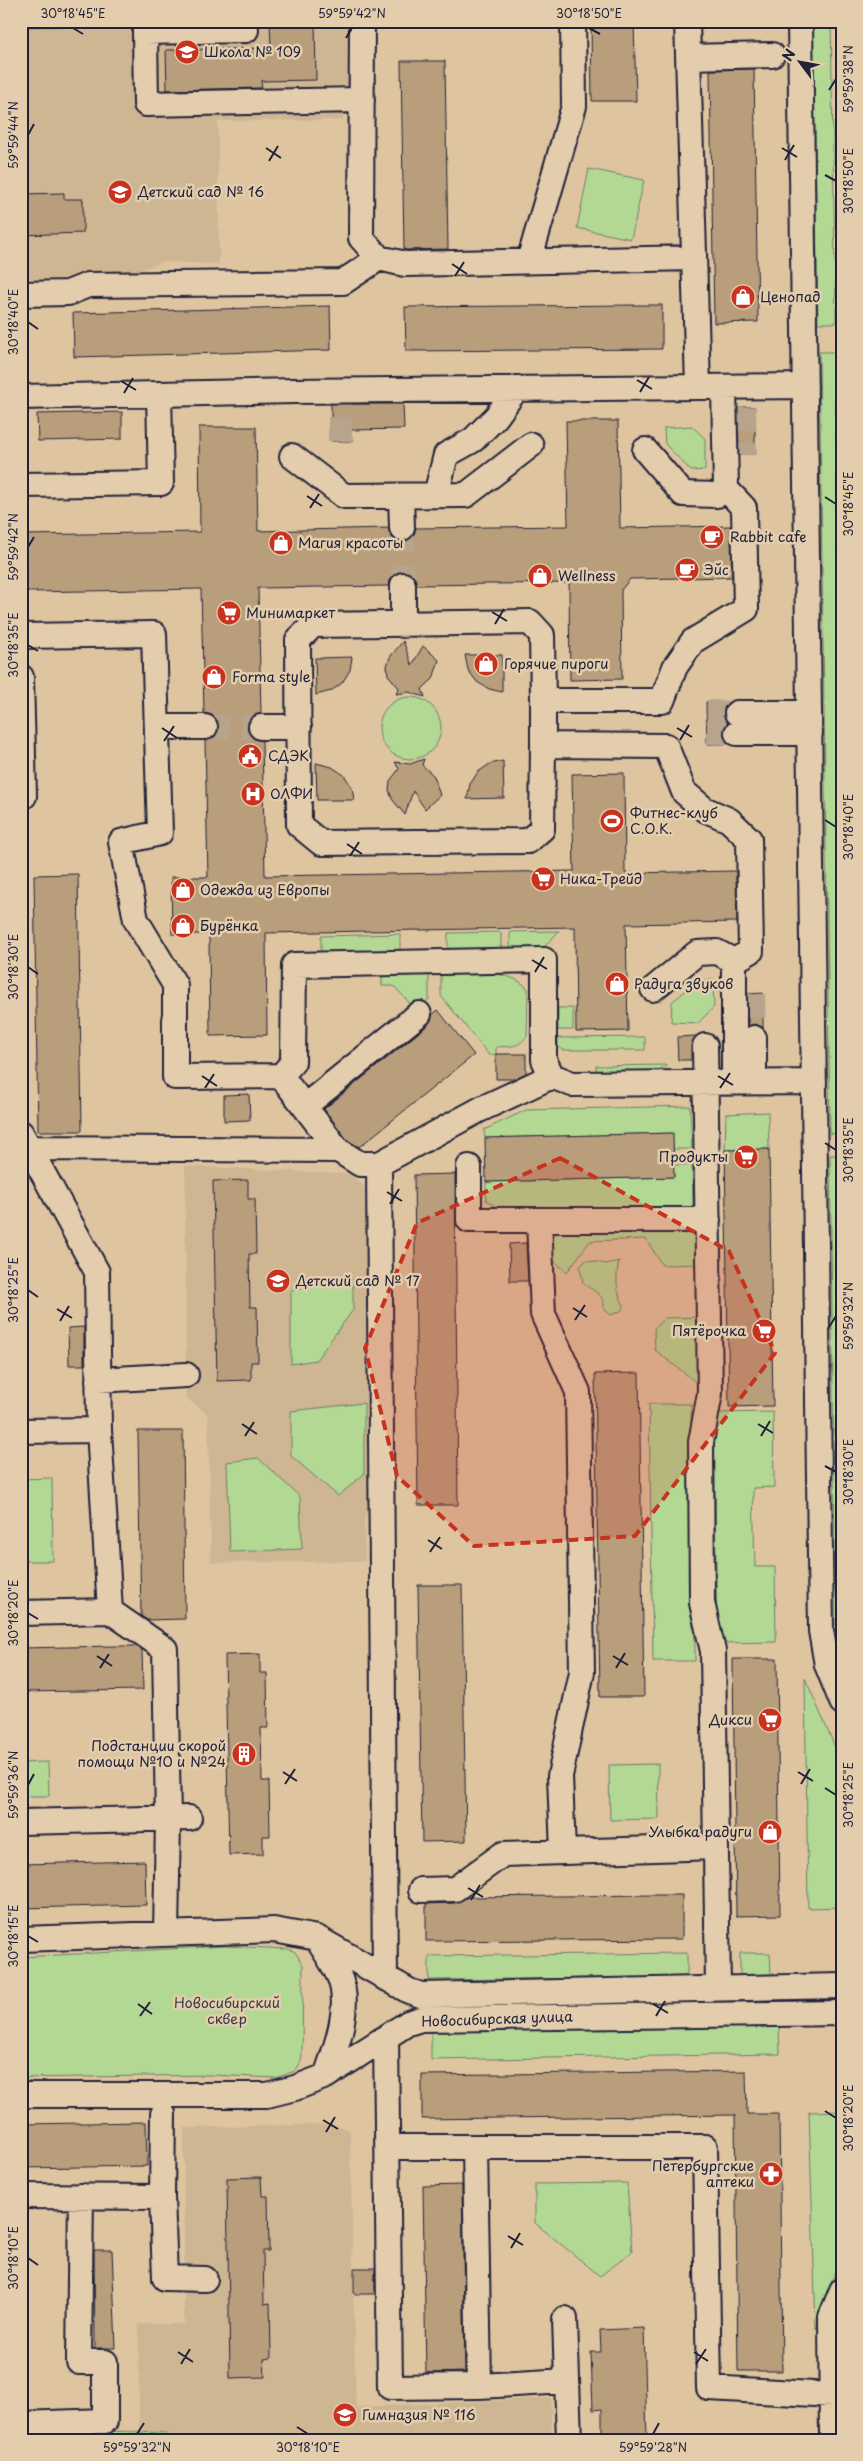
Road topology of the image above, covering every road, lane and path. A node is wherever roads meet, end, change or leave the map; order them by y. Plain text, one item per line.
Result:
1 (245, 21) edge
2 (362, 21) edge
3 (573, 21) edge
4 (687, 21) edge
5 (800, 21) edge
6 (772, 55) dead end
7 (688, 57) junction
8 (362, 100) junction
9 (379, 258) junction
10 (694, 258) junction
11 (529, 261) junction
12 (21, 294) edge
13 (805, 386) junction
14 (698, 387) junction
15 (517, 388) junction
16 (159, 394) junction
17 (737, 394) junction
18 (21, 397) edge
19 (531, 445) dead end
20 (645, 450) dead end
21 (292, 456) dead end
22 (21, 485) edge
23 (726, 489) junction
24 (436, 495) junction
25 (401, 496) junction
26 (402, 528) tunnel mouth
27 (403, 585) tunnel mouth
28 (403, 624) junction
29 (21, 636) edge
30 (21, 677) edge
31 (543, 702) junction
32 (737, 722) tunnel mouth
33 (809, 723) junction
34 (157, 727) junction
35 (205, 727) tunnel mouth
36 (261, 727) tunnel mouth
37 (299, 727) junction
38 (543, 745) junction
39 (21, 796) edge
40 (734, 961) junction
41 (653, 989) dead end
42 (419, 1014) dead end
43 (754, 1038) tunnel mouth
44 (706, 1046) dead end
45 (281, 1076) junction
46 (552, 1076) junction
47 (744, 1082) junction
48 (814, 1082) junction
49 (706, 1083) junction
50 (305, 1106) junction
51 (25, 1141) edge
52 (338, 1150) junction
53 (379, 1164) junction
54 (469, 1167) dead end
55 (539, 1220) junction
56 (708, 1220) junction
57 (186, 1375) dead end
58 (98, 1380) junction
59 (99, 1430) junction
60 (21, 1431) edge
61 (110, 1611) junction
62 (21, 1613) edge
63 (842, 1702) edge
64 (178, 1819) junction
65 (21, 1822) edge
66 (716, 1847) junction
67 (563, 1852) junction
68 (421, 1890) dead end
69 (166, 1934) junction
70 (317, 1938) junction
71 (21, 1939) edge
72 (385, 1978) junction
73 (842, 1986) edge
74 (718, 1988) junction
75 (842, 2012) edge
76 (386, 2038) junction
77 (326, 2076) junction
78 (21, 2095) edge
79 (164, 2114) dead end
80 (388, 2147) junction
81 (475, 2147) junction
82 (21, 2196) edge
83 (81, 2196) junction
84 (162, 2197) junction
85 (205, 2280) dead end
86 (842, 2290) edge
87 (565, 2320) dead end
88 (567, 2381) junction
89 (479, 2386) junction
90 (832, 2394) junction
91 (21, 2424) edge
92 (569, 2440) edge
93 (832, 2440) edge

1 - 8 street
2 - 8 street
3 - 11 street
4 - 7 street
5 - 13 street
6 - 7 street
7 - 10 street
8 - 9 street
9 - 11 street
9 - 12 street
10 - 11 street
10 - 14 street
13 - 17 street
13 - 33 street
14 - 15 street
14 - 17 street
15 - 16 street
15 - 24 street
16 - 18 street
16 - 22 street
17 - 23 street
19 - 24 street
20 - 23 street
21 - 25 street
23 - 31 street
24 - 25 street
25 - 26 street
27 - 28 street
28 - 31 street
28 - 37 street
29 - 34 street
30 - 39 street
31 - 38 street
32 - 33 street
33 - 48 street
34 - 35 street
34 - 45 street
36 - 37 street
37 - 38 street
38 - 40 street
40 - 41 street
40 - 47 street
42 - 50 street
43 - 47 street
44 - 49 street
45 - 46 street
45 - 50 street
46 - 49 street
46 - 53 street
47 - 48 street
47 - 49 street
48 - 63 street
49 - 56 street
50 - 52 street
51 - 52 street
51 - 58 street
52 - 53 street
53 - 72 street
54 - 55 street
55 - 56 street
55 - 67 street
56 - 66 street
57 - 58 street
58 - 59 street
59 - 60 street
59 - 61 street
61 - 62 street
61 - 64 street
64 - 65 street
64 - 69 street
66 - 67 street
66 - 74 street
67 - 68 street
69 - 70 street, Новосибирская улица
69 - 71 street, Новосибирская улица
70 - 72 street, Новосибирская улица
70 - 77 street
72 - 74 street, Новосибирская улица
73 - 74 street, Новосибирская улица
75 - 76 street, Новосибирская улица
76 - 77 street, Новосибирская улица
76 - 80 street
77 - 78 street, Новосибирская улица
79 - 84 street
80 - 81 street
80 - 89 street
81 - 89 street
81 - 90 street
82 - 83 street
83 - 84 street
83 - 91 street
84 - 85 street
86 - 90 street
87 - 88 street
88 - 89 street
88 - 92 street
90 - 93 street

